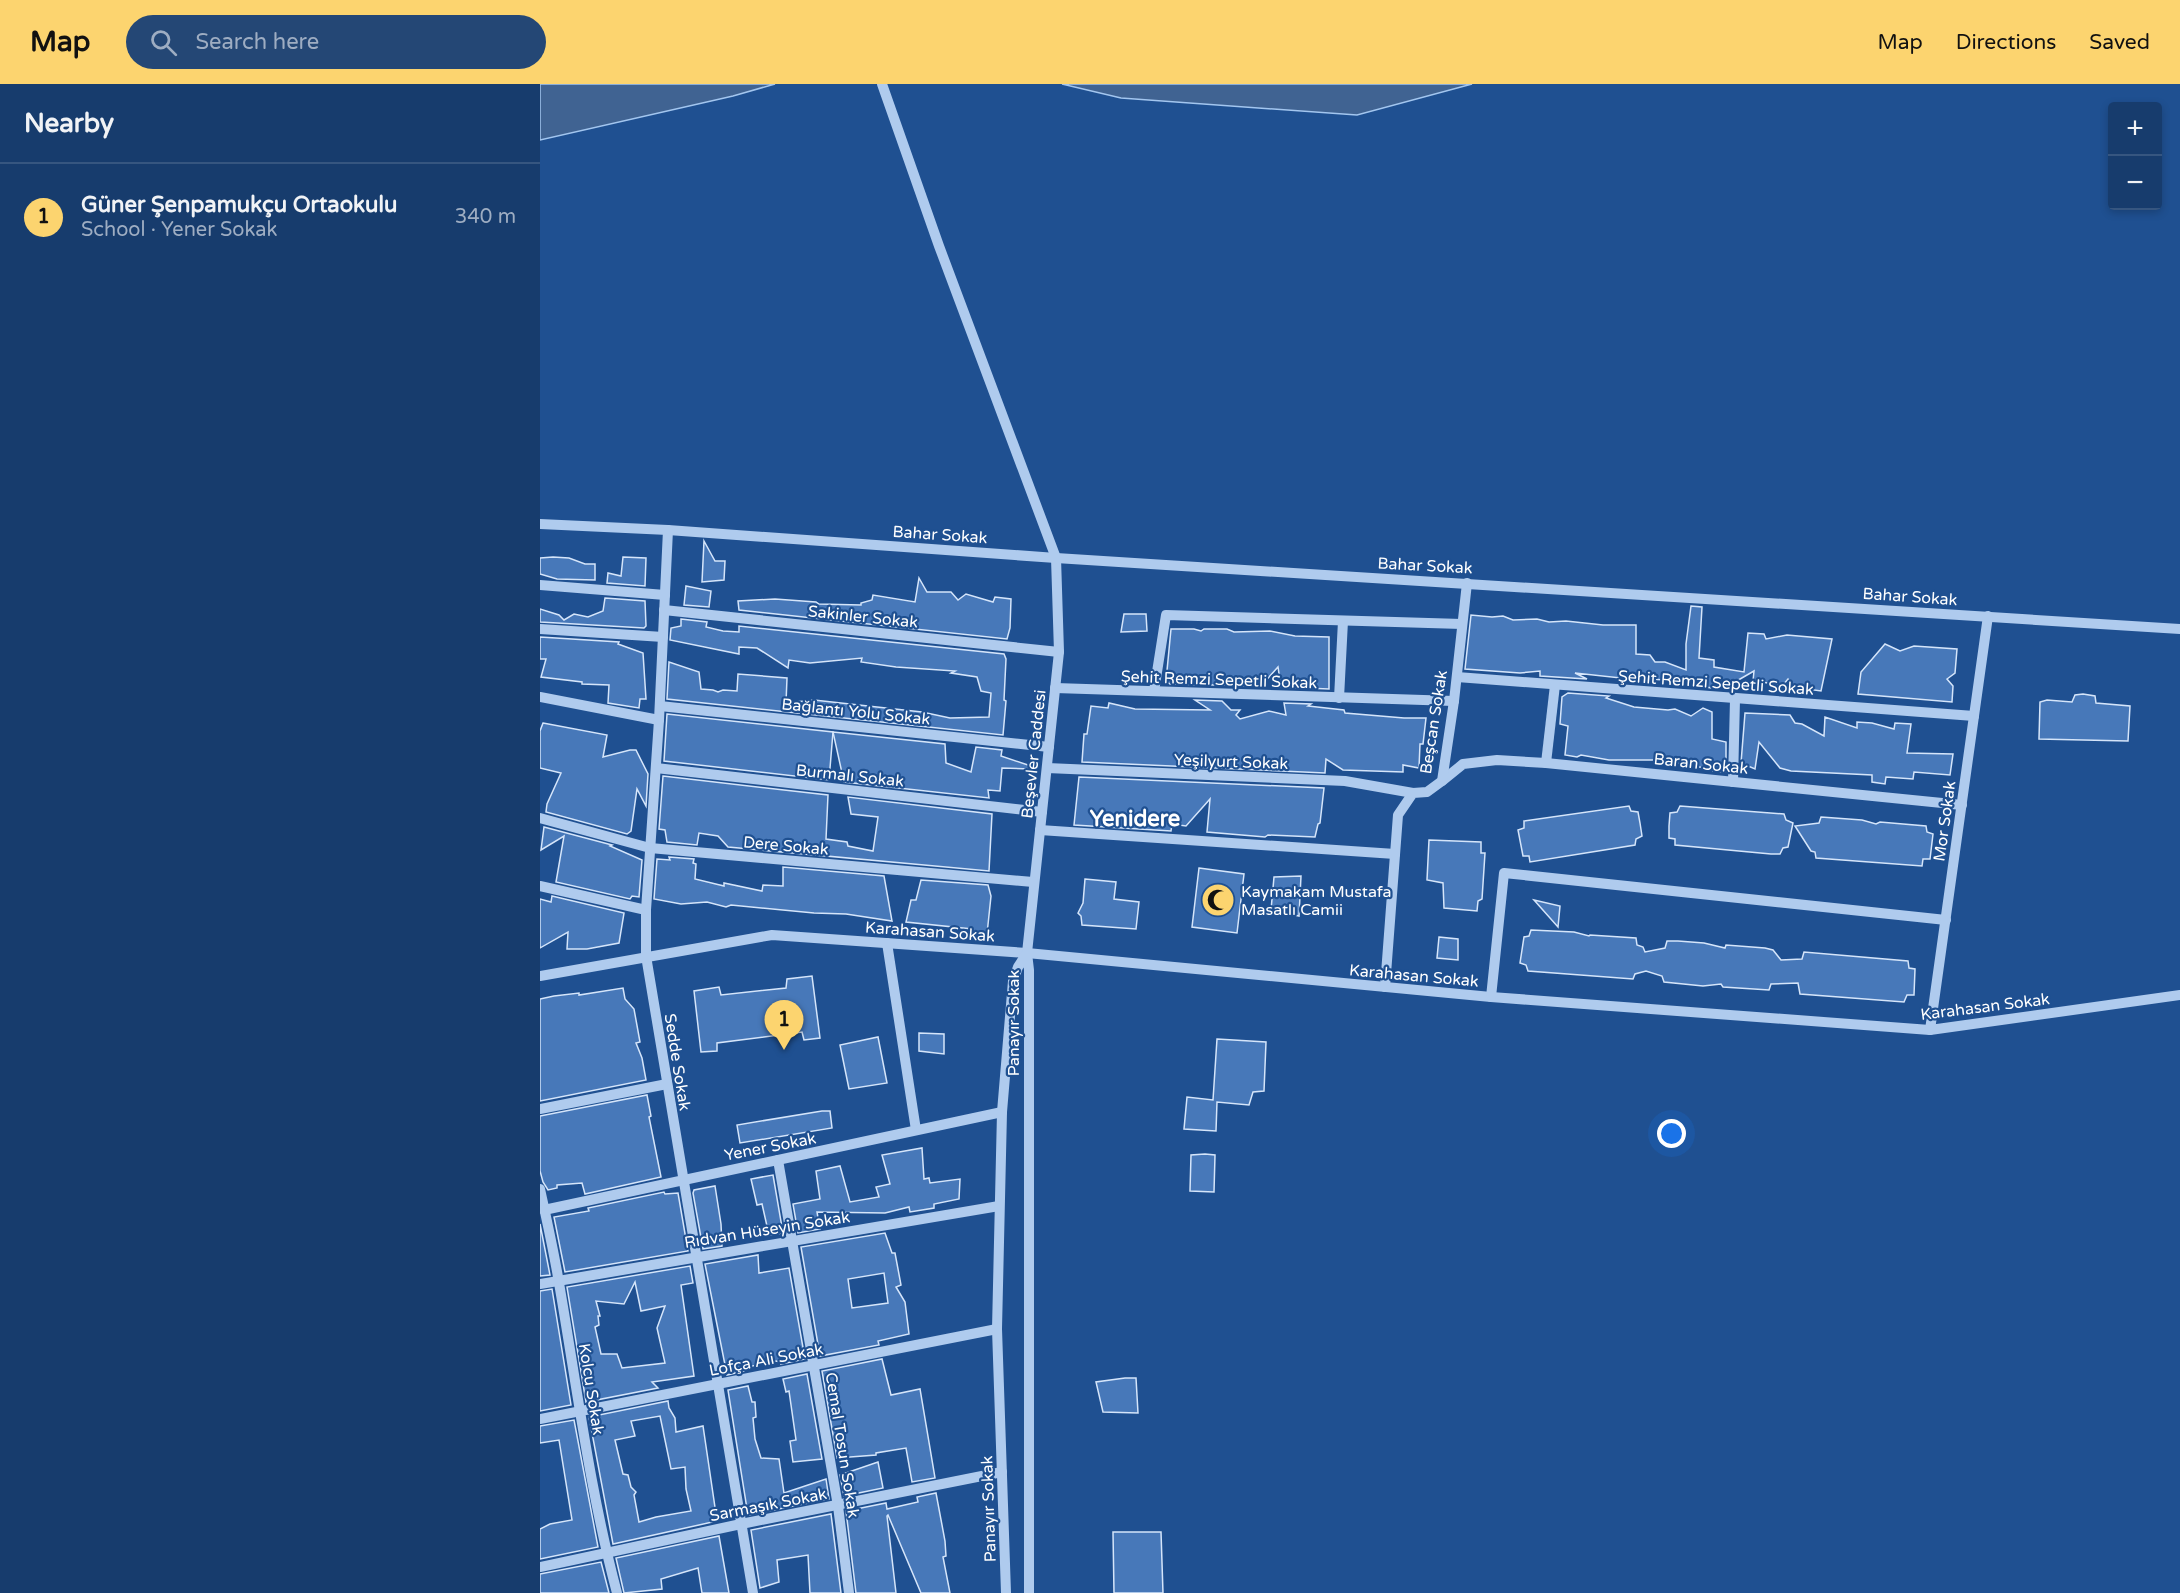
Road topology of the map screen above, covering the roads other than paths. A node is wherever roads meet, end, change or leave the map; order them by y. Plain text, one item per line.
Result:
1 (882, 84) edge
2 (540, 524) edge
3 (668, 530) junction
4 (1056, 558) junction
5 (1467, 583) junction
6 (540, 585) edge
7 (665, 595) junction
8 (664, 610) junction
9 (1988, 616) junction
10 (1343, 621) junction
11 (1462, 624) junction
12 (540, 629) edge
13 (2180, 629) edge
14 (663, 637) junction
15 (1059, 652) junction
16 (1457, 677) junction
17 (1555, 685) junction
18 (1055, 688) junction
19 (1154, 691) junction
20 (540, 698) edge
21 (1339, 698) junction
22 (1735, 699) junction
23 (1454, 701) junction
24 (660, 706) junction
25 (1974, 716) junction
26 (659, 720) junction
27 (1049, 747) junction
28 (1545, 763) junction
29 (656, 768) junction
30 (1047, 768) junction
31 (1443, 781) junction
32 (1733, 782) junction
33 (1413, 793) junction
34 (1962, 805) junction
35 (1042, 812) junction
36 (540, 818) edge
37 (1040, 830) junction
38 (650, 848) junction
39 (1395, 854) junction
40 (1033, 882) junction
41 (540, 886) edge
42 (646, 910) junction
43 (1946, 920) junction
44 (887, 943) junction
45 (1027, 953) junction
46 (646, 956) junction
47 (540, 975) edge
48 (1385, 987) junction
49 (2180, 995) edge
50 (1491, 997) junction
51 (1930, 1030) junction
52 (667, 1084) junction
53 (540, 1108) edge
54 (1002, 1112) junction
55 (916, 1130) junction
56 (778, 1160) junction
57 (683, 1178) junction
58 (540, 1189) edge
59 (999, 1206) junction
60 (544, 1210) junction
61 (792, 1240) junction
62 (696, 1256) junction
63 (559, 1281) junction
64 (540, 1284) edge
65 (997, 1329) junction
66 (815, 1366) junction
67 (717, 1383) junction
68 (579, 1411) junction
69 (540, 1419) edge
70 (1002, 1472) junction
71 (838, 1506) junction
72 (741, 1524) junction
73 (606, 1553) junction
74 (540, 1568) edge
75 (617, 1593) edge
76 (753, 1593) edge
77 (849, 1593) edge
78 (1006, 1593) edge
79 (1029, 1593) edge

1 - 4 street, Beşevler Caddesi
2 - 3 street, Bahar Sokak
3 - 4 street, Bahar Sokak
3 - 7 street, Sedde Sokak
4 - 5 street, Bahar Sokak
4 - 15 street, Beşevler Caddesi
5 - 9 street, Bahar Sokak
5 - 11 street, Beşcan Sokak
6 - 7 street
7 - 8 street, Sedde Sokak
8 - 14 street, Sedde Sokak
8 - 15 street, Sakinler Sokak
9 - 13 street, Bahar Sokak
9 - 25 street, Mor Sokak
10 - 11 street
10 - 19 street
10 - 21 street
11 - 16 street, Beşcan Sokak
12 - 14 street
14 - 24 street, Sedde Sokak
15 - 18 street, Beşevler Caddesi
16 - 17 street, Şehit Remzi Sepetli Sokak
16 - 23 street, Beşcan Sokak
17 - 22 street, Şehit Remzi Sepetli Sokak
17 - 28 street
18 - 19 street, Şehit Remzi Sepetli Sokak
18 - 27 street, Beşevler Caddesi
19 - 21 street, Şehit Remzi Sepetli Sokak
20 - 26 street
21 - 23 street, Şehit Remzi Sepetli Sokak
22 - 25 street, Şehit Remzi Sepetli Sokak
22 - 32 street
23 - 31 street, Beşcan Sokak
24 - 26 street, Sedde Sokak
24 - 27 street, Bağlantı Yolu Sokak
25 - 34 street, Mor Sokak
26 - 29 street, Sedde Sokak
27 - 30 street, Beşevler Caddesi
28 - 31 street, Baran Sokak
28 - 32 street, Baran Sokak
29 - 35 street, Burmalı Sokak
29 - 38 street, Sedde Sokak
30 - 33 street, Yeşilyurt Sokak
30 - 35 street, Beşevler Caddesi
31 - 33 street, Beşcan Sokak
32 - 34 street, Baran Sokak
33 - 39 street, Beşcan Sokak
34 - 43 street, Mor Sokak
35 - 37 street, Beşevler Caddesi
36 - 38 street, Dere Sokak
37 - 39 street
37 - 40 street, Beşevler Caddesi
38 - 40 street, Dere Sokak
38 - 42 street, Sedde Sokak
39 - 48 street, Beşcan Sokak
40 - 45 street, Beşevler Caddesi
41 - 42 street
42 - 46 street, Sedde Sokak
43 - 50 street
43 - 51 street, Mor Sokak
44 - 45 street, Karahasan Sokak
44 - 46 street, Karahasan Sokak
44 - 55 street
45 - 48 street, Karahasan Sokak
45 - 54 street, Panayır Sokak
45 - 79 street, Panayır Sokak
46 - 47 street, Karahasan Sokak
46 - 52 street, Sedde Sokak
48 - 50 street, Karahasan Sokak
49 - 51 street, Karahasan Sokak
50 - 51 street, Karahasan Sokak
52 - 53 street
52 - 57 street, Sedde Sokak
54 - 55 street, Yener Sokak
54 - 59 street, Panayır Sokak
55 - 56 street, Yener Sokak
56 - 57 street, Yener Sokak
56 - 61 street, Cemal Tosun Sokak
57 - 60 street, Yener Sokak
57 - 62 street, Sedde Sokak
58 - 60 street, Kolcu Sokak
59 - 61 street, Rıdvan Hüseyin Sokak
59 - 65 street, Panayır Sokak
60 - 63 street, Kolcu Sokak
61 - 62 street, Rıdvan Hüseyin Sokak
61 - 66 street, Cemal Tosun Sokak
62 - 63 street, Rıdvan Hüseyin Sokak
62 - 67 street, Sedde Sokak
63 - 64 street, Rıdvan Hüseyin Sokak
63 - 68 street, Kolcu Sokak
65 - 66 street, Lofça Ali Sokak
65 - 70 street, Panayır Sokak
66 - 67 street, Lofça Ali Sokak
66 - 71 street, Cemal Tosun Sokak
67 - 68 street, Lofça Ali Sokak
67 - 72 street, Sedde Sokak
68 - 69 street, Lofça Ali Sokak
68 - 73 street, Kolcu Sokak
70 - 71 street, Sarmaşık Sokak
70 - 78 street, Panayır Sokak
71 - 72 street, Sarmaşık Sokak
71 - 77 street, Cemal Tosun Sokak
72 - 73 street, Sarmaşık Sokak
72 - 76 street, Sedde Sokak
73 - 74 street, Sarmaşık Sokak
73 - 75 street, Kolcu Sokak

